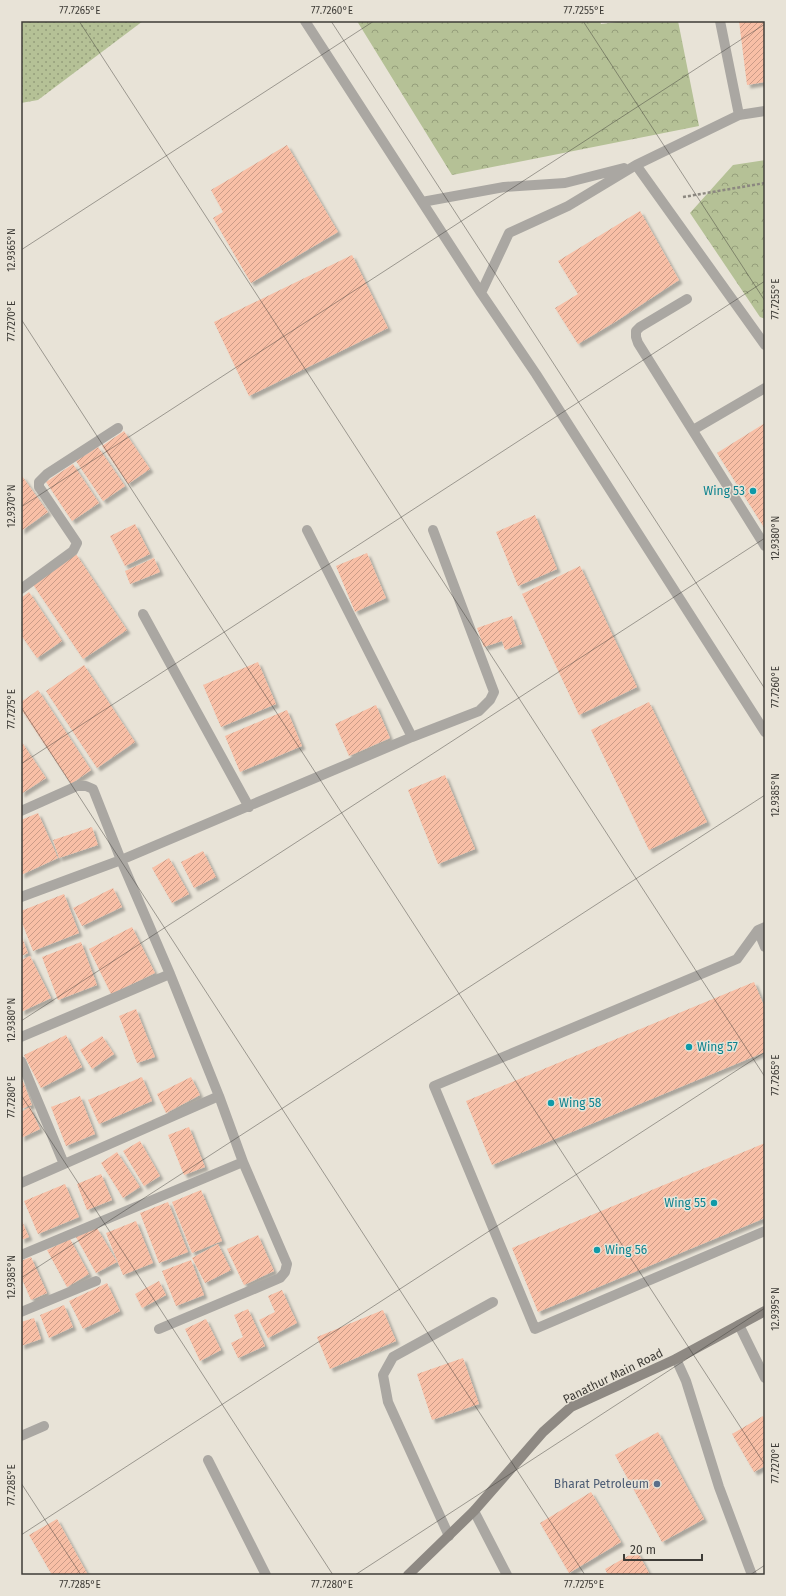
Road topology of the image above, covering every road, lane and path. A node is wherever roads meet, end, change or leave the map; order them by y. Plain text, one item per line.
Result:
1 (305, 21) edge
2 (720, 21) edge
3 (765, 111) edge
4 (739, 115) junction
5 (636, 165) junction
6 (765, 183) edge
7 (661, 201) junction
8 (422, 202) junction
9 (481, 293) junction
10 (687, 299) dead end
11 (764, 343) edge
12 (765, 388) edge
13 (118, 428) dead end
14 (693, 430) junction
15 (307, 530) dead end
16 (433, 530) dead end
17 (765, 546) edge
18 (21, 589) edge
19 (143, 614) dead end
20 (765, 732) edge
21 (412, 738) junction
22 (249, 807) junction
23 (21, 811) edge
24 (121, 860) junction
25 (21, 897) edge
26 (761, 929) edge
27 (765, 947) edge
28 (170, 974) junction
29 (21, 1037) edge
30 (21, 1061) edge
31 (219, 1096) junction
32 (243, 1162) junction
33 (64, 1164) junction
34 (21, 1183) edge
35 (765, 1231) edge
36 (21, 1255) edge
37 (96, 1281) dead end
38 (493, 1302) dead end
39 (765, 1311) edge
40 (21, 1312) edge
41 (739, 1325) junction
42 (159, 1329) dead end
43 (676, 1359) junction
44 (765, 1378) edge
45 (44, 1426) dead end
46 (21, 1436) edge
47 (208, 1460) dead end
48 (474, 1511) junction
49 (449, 1536) junction
50 (266, 1575) edge
51 (408, 1575) edge
52 (507, 1575) edge
53 (752, 1575) edge

1 - 8 street
2 - 4 street
3 - 4 street
4 - 5 street
5 - 7 street
5 - 8 street
5 - 9 street
6 - 7 path
7 - 11 street
8 - 9 street
9 - 20 street
10 - 14 street
12 - 14 street
13 - 18 street
14 - 17 street
15 - 21 street
16 - 21 street
19 - 22 street
21 - 22 street
22 - 24 street
23 - 24 street
24 - 25 street
24 - 28 street
26 - 27 street
26 - 35 street
28 - 29 street
28 - 31 street
30 - 33 street
31 - 32 street
31 - 33 street
32 - 36 street
32 - 42 street
33 - 34 street
37 - 40 street
38 - 49 street
39 - 41 street, Panathur Main Road
41 - 43 street, Panathur Main Road
41 - 44 street
43 - 48 street, Panathur Main Road
43 - 53 street
45 - 46 street
47 - 50 street
48 - 49 street, Panathur Main Road
48 - 52 street
49 - 51 street, Panathur Main Road

